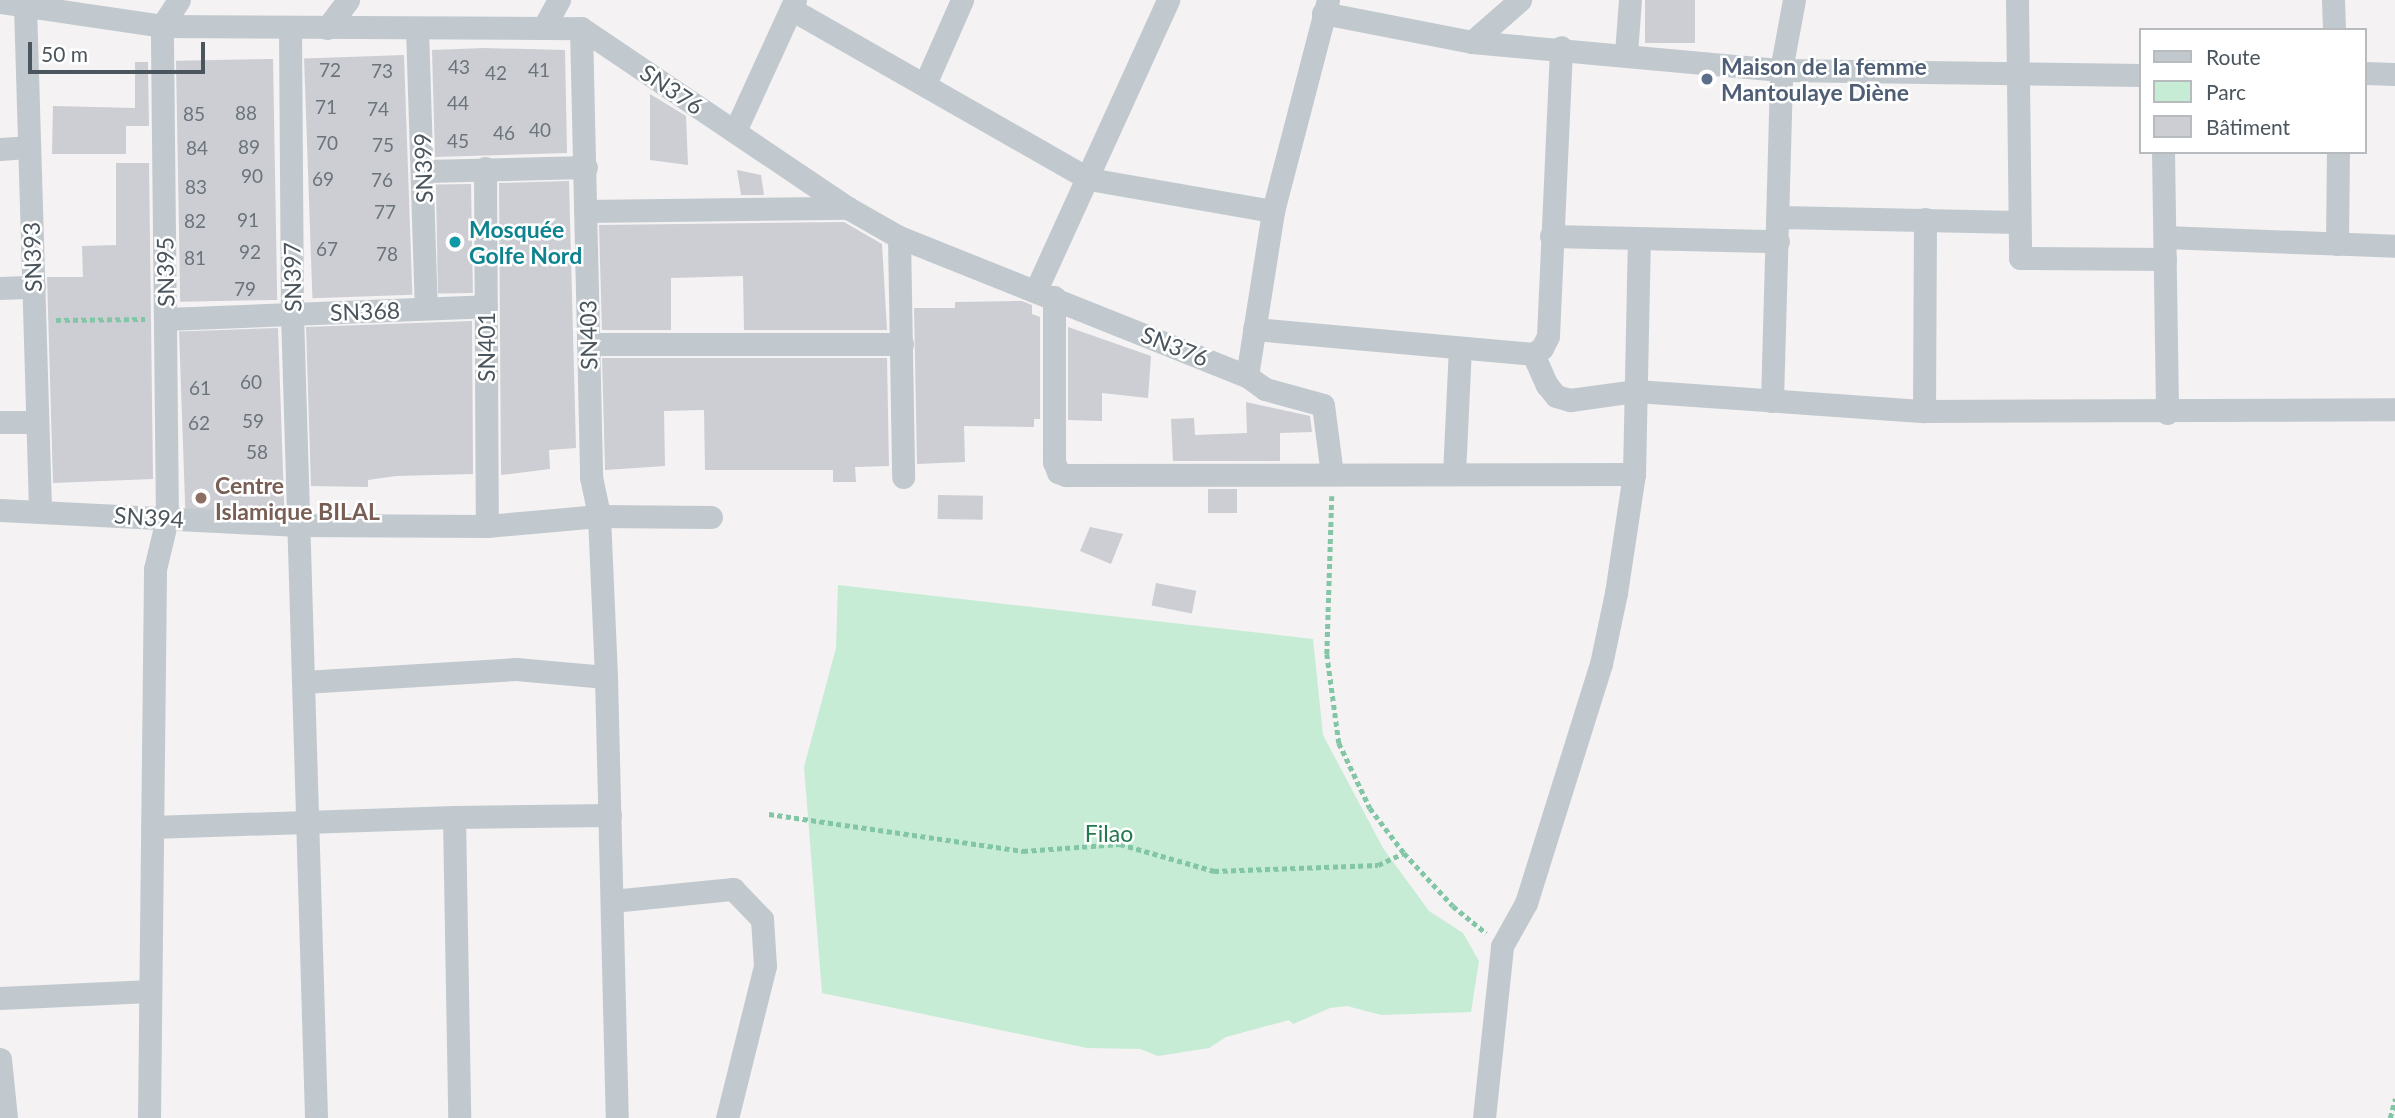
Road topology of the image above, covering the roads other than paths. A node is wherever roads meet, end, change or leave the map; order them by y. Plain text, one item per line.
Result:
1 (178, 0) edge
2 (348, 0) edge
3 (559, 0) edge
4 (961, 0) edge
5 (1168, 0) edge
6 (1520, 0) edge
7 (1630, 0) edge
8 (1794, 0) edge
9 (2017, 0) edge
10 (2333, 0) edge
11 (9, 3) edge
12 (793, 5) edge
13 (1325, 7) edge
14 (545, 25) junction
15 (162, 26) junction
16 (417, 27) junction
17 (327, 28) junction
18 (581, 28) junction
19 (2334, 28) edge
20 (290, 29) junction
21 (1472, 42) junction
22 (1560, 47) junction
23 (1626, 53) junction
24 (1781, 70) junction
25 (2019, 73) junction
26 (2367, 73) edge
27 (2395, 74) edge
28 (2140, 75) edge
29 (925, 84) junction
30 (734, 131) junction
31 (27, 147) junction
32 (0, 149) edge
33 (2163, 154) edge
34 (2339, 154) edge
35 (586, 167) junction
36 (485, 168) junction
37 (424, 170) junction
38 (1089, 179) junction
39 (848, 208) junction
40 (586, 211) junction
41 (1273, 211) junction
42 (1780, 217) junction
43 (1925, 219) junction
44 (2018, 222) junction
45 (1551, 236) junction
46 (899, 237) junction
47 (1639, 239) junction
48 (1778, 241) junction
49 (2337, 244) junction
50 (2395, 246) edge
51 (2165, 248) junction
52 (34, 286) junction
53 (0, 288) edge
54 (1045, 293) junction
55 (486, 306) junction
56 (426, 308) junction
57 (292, 313) junction
58 (166, 319) junction
59 (1254, 329) junction
60 (588, 344) junction
61 (902, 344) junction
62 (1460, 348) junction
63 (1533, 354) junction
64 (1247, 376) junction
65 (1636, 391) junction
66 (1772, 401) junction
67 (2395, 409) edge
68 (1924, 411) junction
69 (2167, 413) junction
70 (0, 422) edge
71 (35, 422) junction
72 (1332, 474) junction
73 (1454, 474) junction
74 (1634, 474) junction
75 (903, 477) dead end
76 (40, 509) junction
77 (0, 510) edge
78 (599, 516) junction
79 (711, 517) dead end
80 (167, 519) junction
81 (298, 525) junction
82 (487, 526) junction
83 (606, 677) junction
84 (304, 682) junction
85 (610, 815) junction
86 (454, 817) junction
87 (311, 824) junction
88 (152, 827) junction
89 (612, 901) junction
90 (150, 990) junction
91 (0, 999) edge
92 (0, 1059) edge
93 (6, 1118) edge
94 (149, 1118) edge
95 (316, 1118) edge
96 (459, 1118) edge
97 (617, 1118) edge
98 (727, 1118) edge
99 (1484, 1118) edge

1 - 15 street
2 - 17 street
3 - 14 street
4 - 29 street
5 - 38 street
6 - 21 street
7 - 23 street
8 - 24 street
9 - 25 street
10 - 19 street
11 - 15 street, SN376
11 - 31 street, SN393
12 - 29 street
12 - 30 street
13 - 21 street
13 - 41 street
14 - 16 street, SN376
14 - 18 street, SN376
15 - 20 street, SN376
15 - 58 street, SN395
16 - 17 street, SN376
16 - 37 street, SN399
17 - 20 street, SN376
18 - 30 street, SN376
18 - 35 street, SN403
20 - 57 street, SN397
21 - 22 street
22 - 23 street
22 - 45 street
23 - 24 street
24 - 25 street
24 - 42 street
25 - 28 street
25 - 44 street
26 - 27 street
29 - 38 street
30 - 39 street, SN376
31 - 32 street
31 - 52 street, SN393
33 - 51 street
34 - 49 street
35 - 36 street
35 - 40 street, SN403
36 - 37 street
36 - 55 street, SN401
37 - 56 street, SN399
38 - 41 street
38 - 54 street
39 - 40 street
39 - 46 street, SN376
40 - 60 street, SN403
41 - 59 street
42 - 43 street
42 - 48 street
43 - 44 street
43 - 68 street
44 - 51 street
45 - 47 street
45 - 63 street
46 - 54 street, SN376
46 - 61 street
47 - 48 street
47 - 65 street
48 - 66 street
49 - 50 street
49 - 51 street
51 - 69 street
52 - 53 street
52 - 71 street, SN393
54 - 64 street, SN376
54 - 72 street
55 - 56 street, SN368
55 - 82 street, SN401
56 - 57 street, SN368
57 - 58 street, SN368
57 - 81 street, SN397
58 - 80 street, SN395
59 - 62 street
59 - 64 street
60 - 61 street
60 - 78 street, SN403
61 - 75 street
62 - 63 street
62 - 73 street
63 - 65 street
64 - 72 street, SN376
65 - 66 street
65 - 74 street
66 - 68 street
67 - 69 street
68 - 69 street
70 - 71 street
71 - 76 street, SN393
72 - 73 street
73 - 74 street
74 - 99 street
76 - 77 street, SN394
76 - 80 street, SN394
78 - 79 street, SN394
78 - 82 street, SN394
78 - 83 street, SN403
80 - 81 street, SN394
80 - 88 street, SN395
81 - 82 street, SN394
81 - 84 street, SN397
83 - 84 street
83 - 85 street, SN403
84 - 87 street, SN397
85 - 86 street
85 - 89 street, SN403
86 - 87 street
86 - 96 street
87 - 88 street
87 - 95 street, SN397
88 - 90 street, SN395
89 - 97 street, SN403
89 - 98 street
90 - 91 street
90 - 94 street, SN395
92 - 93 street

